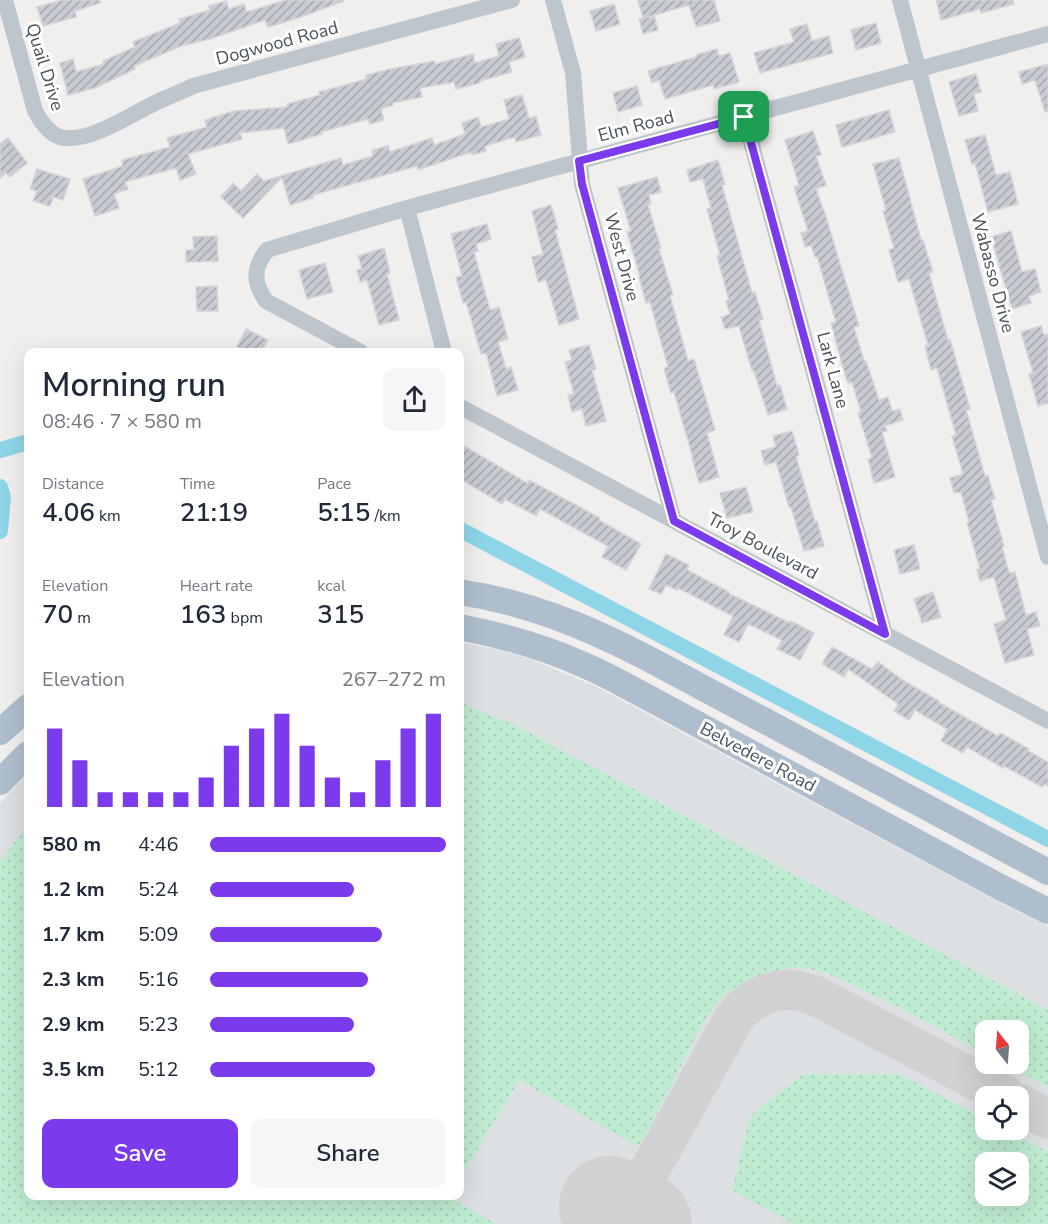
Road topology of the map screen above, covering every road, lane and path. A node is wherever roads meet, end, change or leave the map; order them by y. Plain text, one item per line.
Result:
1 (4, 0) edge
2 (512, 0) edge
3 (553, 0) edge
4 (900, 0) edge
5 (1048, 34) edge
6 (918, 69) junction
7 (744, 117) junction
8 (59, 137) joint
9 (579, 161) junction
10 (407, 208) junction
11 (354, 348) edge
12 (443, 348) edge
13 (464, 409) edge
14 (674, 521) junction
15 (1048, 557) edge
16 (464, 592) edge
17 (464, 628) edge
18 (885, 634) junction
19 (24, 711) edge
20 (1048, 721) edge
21 (0, 732) edge
22 (828, 755) junction
23 (24, 758) edge
24 (0, 782) edge
25 (811, 785) junction
26 (1048, 872) edge
27 (1048, 911) edge

1 - 8 street, Quail Drive
2 - 8 street, Dogwood Road
3 - 9 street, West Drive
4 - 6 street, Wabasso Drive
5 - 6 street, Elm Road
6 - 7 street, Elm Road
6 - 15 street, Wabasso Drive
7 - 9 street, Elm Road
7 - 18 street, Lark Lane
9 - 10 street, Elm Road
9 - 14 street, West Drive
10 - 11 street, Elm Road
10 - 12 street
13 - 14 street, Troy Boulevard
14 - 18 street, Troy Boulevard
16 - 22 main road, Belvedere Road
17 - 25 main road, Belvedere Road
18 - 20 street, Troy Boulevard
19 - 21 main road
22 - 25 main road
22 - 26 main road, Belvedere Road
23 - 24 main road
25 - 27 main road, Belvedere Road

